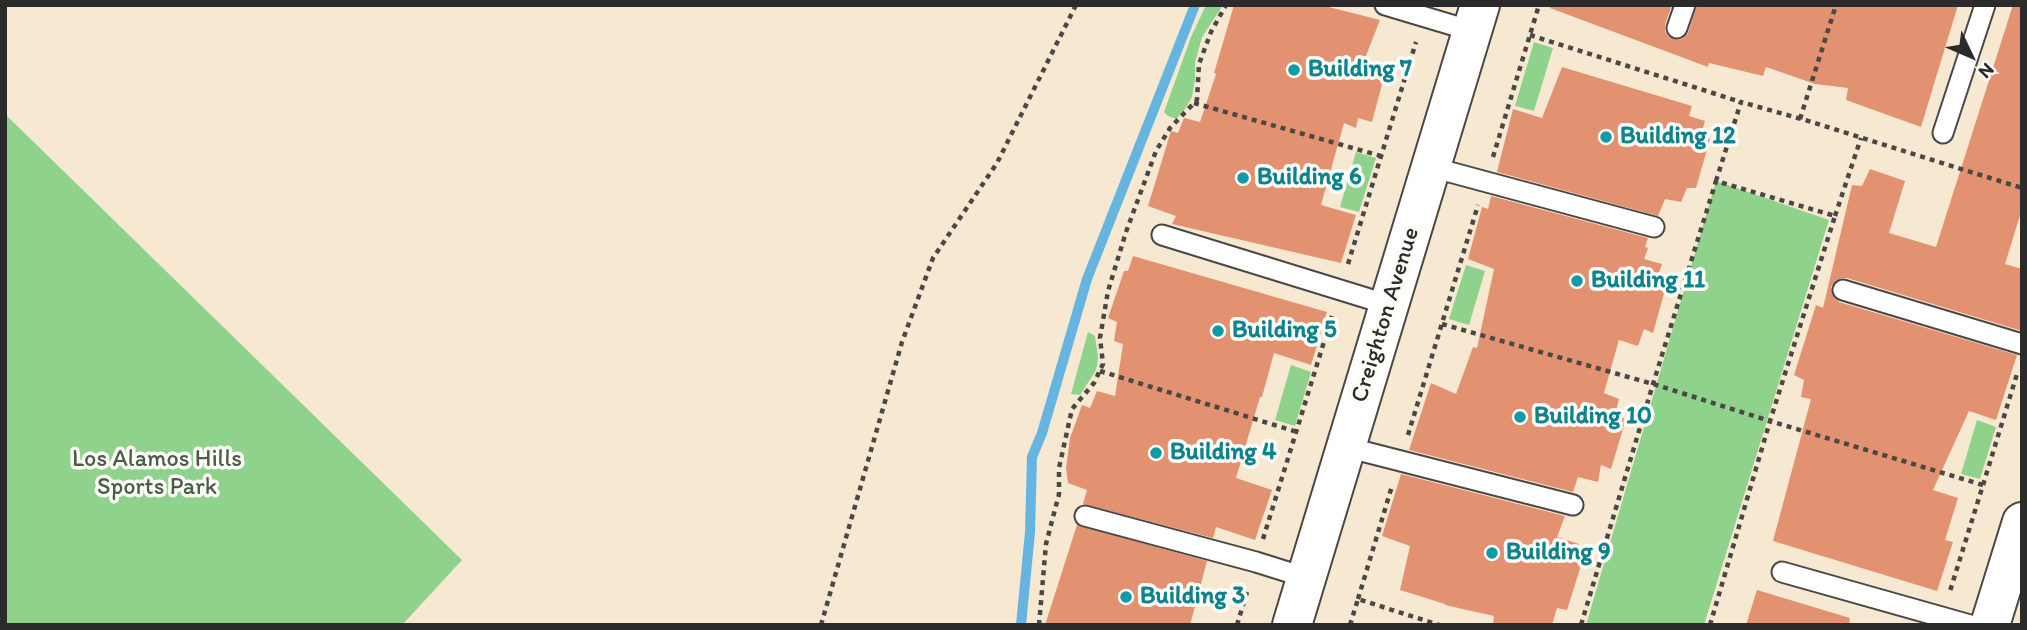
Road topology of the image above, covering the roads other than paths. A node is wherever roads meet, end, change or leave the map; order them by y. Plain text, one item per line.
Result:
1 (1385, 5) edge
2 (1685, 5) edge
3 (1985, 5) edge
4 (1476, 18) edge
5 (1678, 28) dead end
6 (1943, 133) dead end
7 (1431, 167) junction
8 (1654, 227) dead end
9 (1161, 235) dead end
10 (1843, 290) dead end
11 (1389, 305) junction
12 (2022, 344) edge
13 (1346, 447) junction
14 (1573, 505) dead end
15 (1085, 516) dead end
16 (2022, 522) edge
17 (1782, 572) dead end
18 (1307, 578) junction
19 (1292, 625) edge
20 (1970, 625) edge
21 (1990, 625) edge

1 - 4 lane
2 - 5 lane
3 - 6 lane
4 - 7 street, Creighton Avenue
7 - 8 lane
7 - 11 street, Creighton Avenue
9 - 11 lane
10 - 12 lane
11 - 13 street, Creighton Avenue
13 - 14 lane
13 - 18 street, Creighton Avenue
15 - 18 lane
16 - 21 street
17 - 20 lane
18 - 19 street, Creighton Avenue

